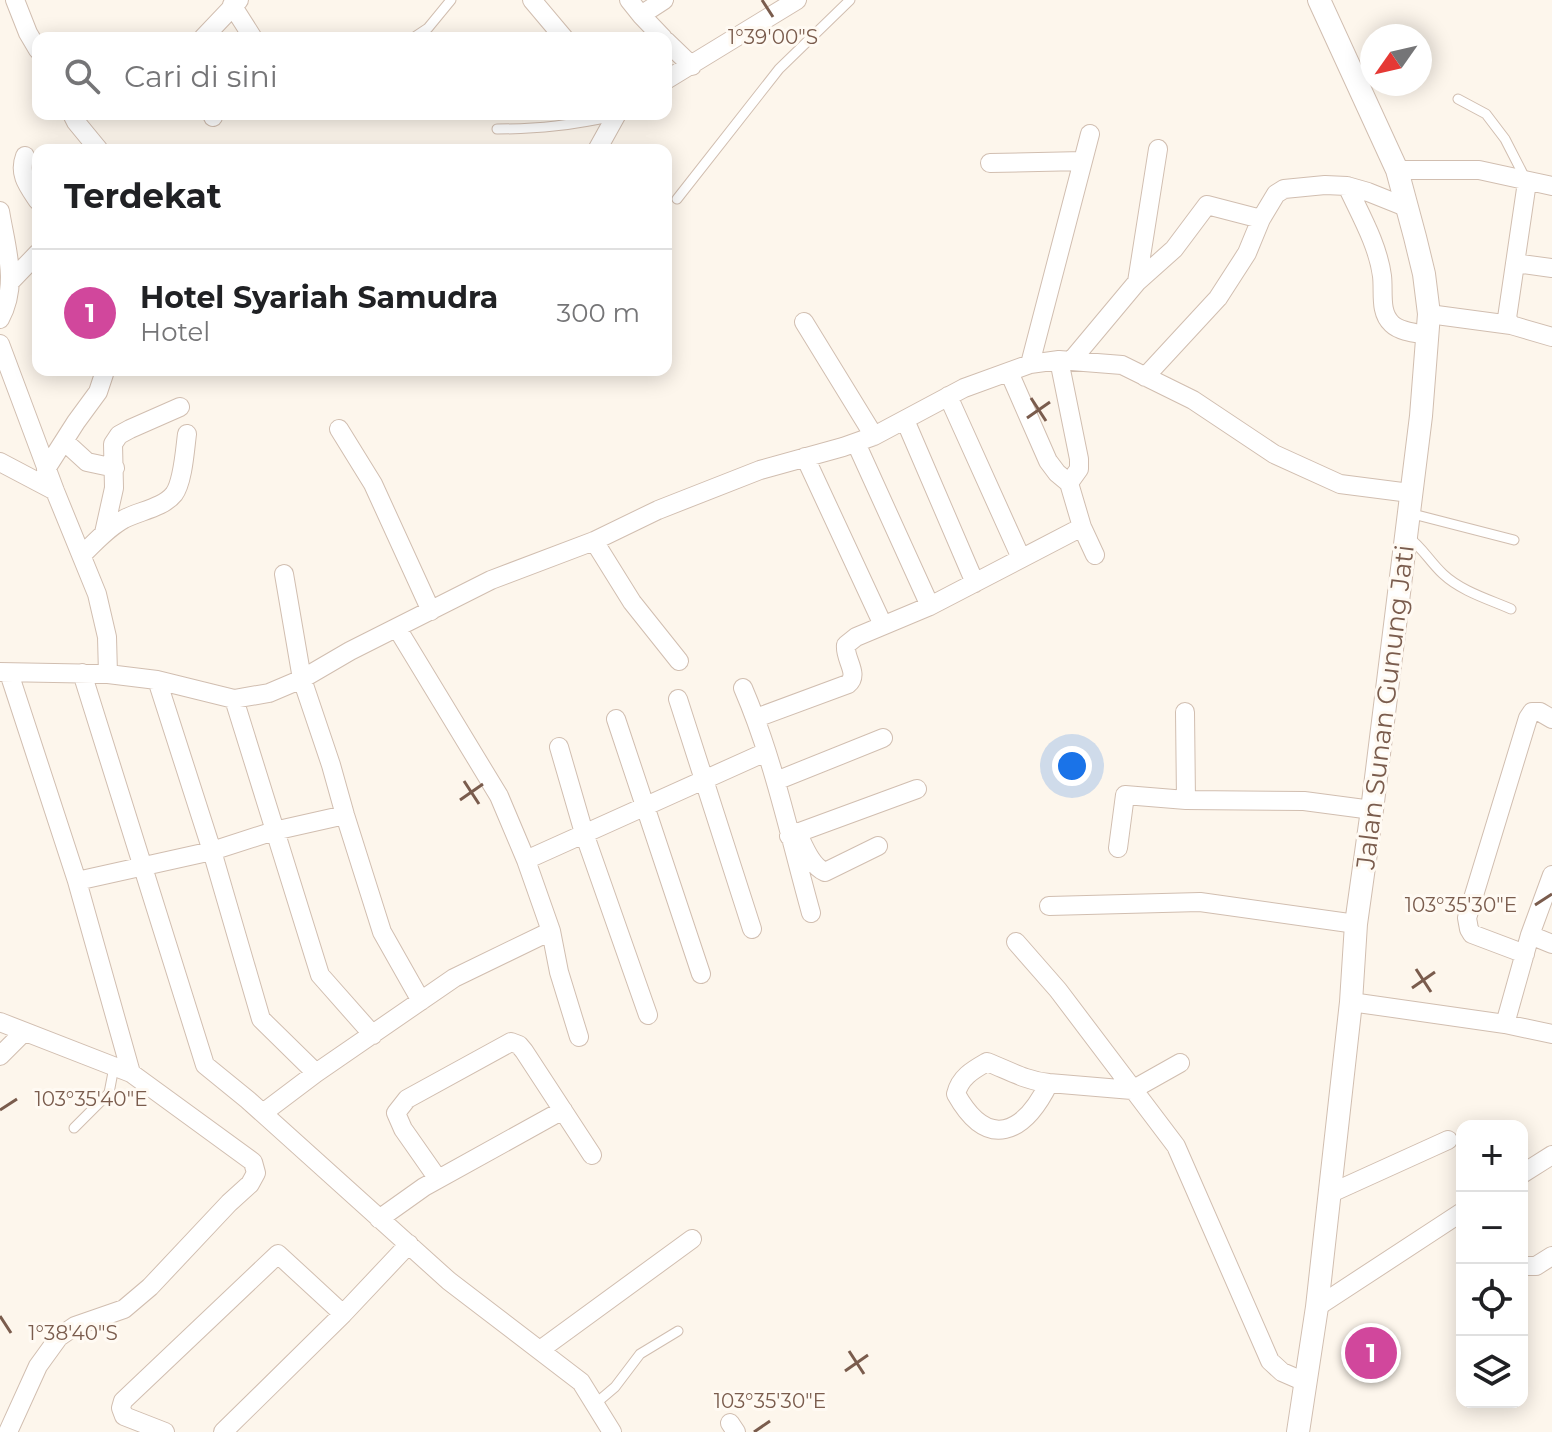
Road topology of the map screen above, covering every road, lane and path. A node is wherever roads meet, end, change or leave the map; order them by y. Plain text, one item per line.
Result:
1 (15, 0) edge
2 (451, 0) edge
3 (532, 0) edge
4 (664, 0) edge
5 (797, 0) edge
6 (850, 0) edge
7 (1319, 0) edge
8 (235, 3) edge
9 (635, 8) edge
10 (208, 32) edge
11 (250, 32) edge
12 (422, 32) edge
13 (559, 32) edge
14 (658, 32) edge
15 (32, 40) edge
16 (672, 46) edge
17 (692, 66) junction
18 (672, 77) edge
19 (1458, 99) dead end
20 (76, 120) edge
21 (593, 120) edge
22 (612, 120) edge
23 (497, 129) dead end
24 (1090, 134) dead end
25 (94, 144) edge
26 (600, 144) edge
27 (1158, 149) dead end
28 (25, 156) dead end
29 (1083, 161) junction
30 (990, 163) dead end
31 (1397, 170) junction
32 (1527, 182) junction
33 (1347, 186) junction
34 (1552, 186) edge
35 (32, 191) edge
36 (677, 199) dead end
37 (1408, 208) junction
38 (0, 211) edge
39 (1261, 219) junction
40 (32, 259) edge
41 (1515, 263) junction
42 (1552, 268) edge
43 (11, 281) junction
44 (1137, 282) junction
45 (0, 319) edge
46 (804, 322) dead end
47 (1428, 325) junction
48 (1511, 325) junction
49 (1552, 337) edge
50 (0, 344) edge
51 (1065, 361) junction
52 (1030, 364) junction
53 (1009, 372) junction
54 (103, 376) edge
55 (1145, 377) junction
56 (948, 396) junction
57 (180, 407) dead end
58 (905, 420) junction
59 (339, 429) dead end
60 (187, 434) dead end
61 (865, 440) junction
62 (64, 441) junction
63 (805, 457) junction
64 (0, 462) edge
65 (115, 468) junction
66 (46, 469) junction
67 (1069, 483) junction
68 (55, 491) junction
69 (1410, 503) junction
70 (1082, 527) junction
71 (104, 533) junction
72 (1406, 536) junction
73 (1514, 540) dead end
74 (594, 541) junction
75 (82, 555) junction
76 (1095, 555) dead end
77 (1021, 558) junction
78 (284, 574) dead end
79 (975, 583) junction
80 (930, 606) junction
81 (1511, 609) dead end
82 (431, 611) junction
83 (883, 625) junction
84 (397, 628) junction
85 (679, 661) dead end
86 (4, 672) edge
87 (82, 673) junction
88 (108, 674) junction
89 (302, 679) junction
90 (157, 680) junction
91 (743, 688) dead end
92 (234, 699) junction
93 (678, 699) dead end
94 (1185, 712) dead end
95 (756, 718) junction
96 (616, 719) dead end
97 (1552, 719) edge
98 (883, 738) dead end
99 (559, 747) dead end
100 (766, 752) junction
101 (704, 779) junction
102 (776, 781) junction
103 (917, 789) dead end
104 (1186, 800) junction
105 (644, 806) junction
106 (1372, 810) junction
107 (345, 815) junction
108 (274, 831) junction
109 (584, 833) junction
110 (793, 834) junction
111 (878, 846) dead end
112 (1118, 848) dead end
113 (212, 851) junction
114 (526, 860) junction
115 (141, 866) junction
116 (1552, 875) edge
117 (77, 881) junction
118 (1049, 906) dead end
119 (811, 913) dead end
120 (1356, 924) junction
121 (752, 929) dead end
122 (551, 931) junction
123 (1530, 935) junction
124 (1016, 942) dead end
125 (1552, 944) edge
126 (1525, 954) junction
127 (701, 974) dead end
128 (421, 1001) junction
129 (1351, 1002) junction
130 (648, 1015) dead end
131 (0, 1022) edge
132 (1505, 1024) junction
133 (24, 1032) junction
134 (1552, 1034) edge
135 (373, 1035) junction
136 (579, 1037) dead end
137 (0, 1056) edge
138 (1180, 1063) dead end
139 (123, 1070) junction
140 (316, 1073) junction
141 (1049, 1083) junction
142 (1132, 1090) junction
143 (563, 1110) junction
144 (263, 1113) junction
145 (74, 1128) dead end
146 (1448, 1140) dead end
147 (592, 1155) dead end
148 (1552, 1155) edge
149 (1528, 1170) edge
150 (438, 1179) junction
151 (1329, 1194) junction
152 (1456, 1216) edge
153 (379, 1219) junction
154 (692, 1239) dead end
155 (409, 1244) junction
156 (1552, 1256) edge
157 (1528, 1266) edge
158 (1317, 1307) junction
159 (343, 1314) junction
160 (678, 1331) dead end
161 (540, 1350) junction
162 (1305, 1382) junction
163 (595, 1404) junction
164 (8, 1432) edge
165 (165, 1432) edge
166 (223, 1432) edge
167 (612, 1432) edge
168 (1298, 1432) edge

1 - 15 street
2 - 12 lane
3 - 13 street
4 - 9 street
5 - 17 street
6 - 36 lane
7 - 31 street, Jalan Sunan Gunung Jati
8 - 10 street
8 - 11 street
9 - 14 street
16 - 17 street
17 - 18 street
19 - 32 lane
20 - 25 street
21 - 23 lane
22 - 26 street
24 - 29 street
27 - 44 street
28 - 35 street
29 - 30 street
29 - 52 street
31 - 32 street
31 - 37 street, Jalan Sunan Gunung Jati
32 - 34 street
32 - 41 street
33 - 37 street
33 - 39 street
33 - 47 street
37 - 47 street, Jalan Sunan Gunung Jati
38 - 43 street
39 - 44 street
39 - 55 street
40 - 43 street
41 - 42 street
41 - 48 street
43 - 45 street
44 - 51 street
46 - 61 street
47 - 48 street
47 - 69 street, Jalan Sunan Gunung Jati
48 - 49 street
50 - 66 street
51 - 52 street
51 - 55 street
51 - 67 street
52 - 53 street
53 - 56 street
53 - 67 street
54 - 62 street
55 - 69 street
56 - 58 street
56 - 77 street
57 - 65 street
58 - 61 street
58 - 79 street
59 - 82 street
60 - 71 street
61 - 63 street
61 - 80 street
62 - 65 street
62 - 66 street
63 - 74 street
63 - 83 street
64 - 68 street
65 - 71 street
66 - 68 street
67 - 70 street
68 - 75 street
69 - 72 street, Jalan Sunan Gunung Jati
69 - 73 lane
70 - 76 street
70 - 77 street
71 - 75 street
72 - 81 lane
72 - 106 street, Jalan Sunan Gunung Jati
74 - 82 street
74 - 85 street
75 - 88 street
77 - 79 street
78 - 89 street
79 - 80 street
80 - 83 street
82 - 84 street
83 - 95 street
84 - 89 street
84 - 114 street
86 - 87 street
86 - 117 street
87 - 88 street
87 - 115 street
88 - 90 street
89 - 92 street
89 - 107 street
90 - 92 street
90 - 113 street
91 - 95 street
92 - 108 street
93 - 101 street
94 - 104 street
95 - 100 street
96 - 105 street
97 - 126 street
98 - 102 street
99 - 109 street
100 - 101 street
100 - 102 street
101 - 105 street
101 - 121 street
102 - 110 street
103 - 110 street
104 - 106 street
104 - 112 street
105 - 109 street
105 - 127 street
106 - 120 street, Jalan Sunan Gunung Jati
107 - 108 street
107 - 128 street
108 - 113 street
108 - 135 street
109 - 114 street
109 - 130 street
110 - 111 street
110 - 119 street
113 - 115 street
113 - 140 street
114 - 122 street
115 - 117 street
115 - 144 street
116 - 123 street
117 - 139 street
118 - 120 street
120 - 129 street, Jalan Sunan Gunung Jati
122 - 128 street
122 - 136 street
123 - 125 street
123 - 126 street
124 - 142 street
126 - 132 street
128 - 135 street
129 - 132 street
129 - 151 street, Jalan Sunan Gunung Jati
131 - 133 street
132 - 134 street
133 - 137 street
133 - 139 street
135 - 140 street
138 - 142 street
139 - 145 lane
139 - 164 street
140 - 144 street
141 - 141 street
141 - 142 street
142 - 162 street
143 - 147 street
143 - 150 street
143 - 150 street
144 - 153 street
146 - 151 street
148 - 149 street
150 - 153 street
151 - 158 street, Jalan Sunan Gunung Jati
152 - 158 street
153 - 155 street
154 - 161 street
155 - 159 street
155 - 161 street
156 - 157 street
158 - 162 street, Jalan Sunan Gunung Jati
159 - 165 street
159 - 166 street
160 - 163 lane
161 - 163 street
162 - 168 street, Jalan Sunan Gunung Jati
163 - 167 street

